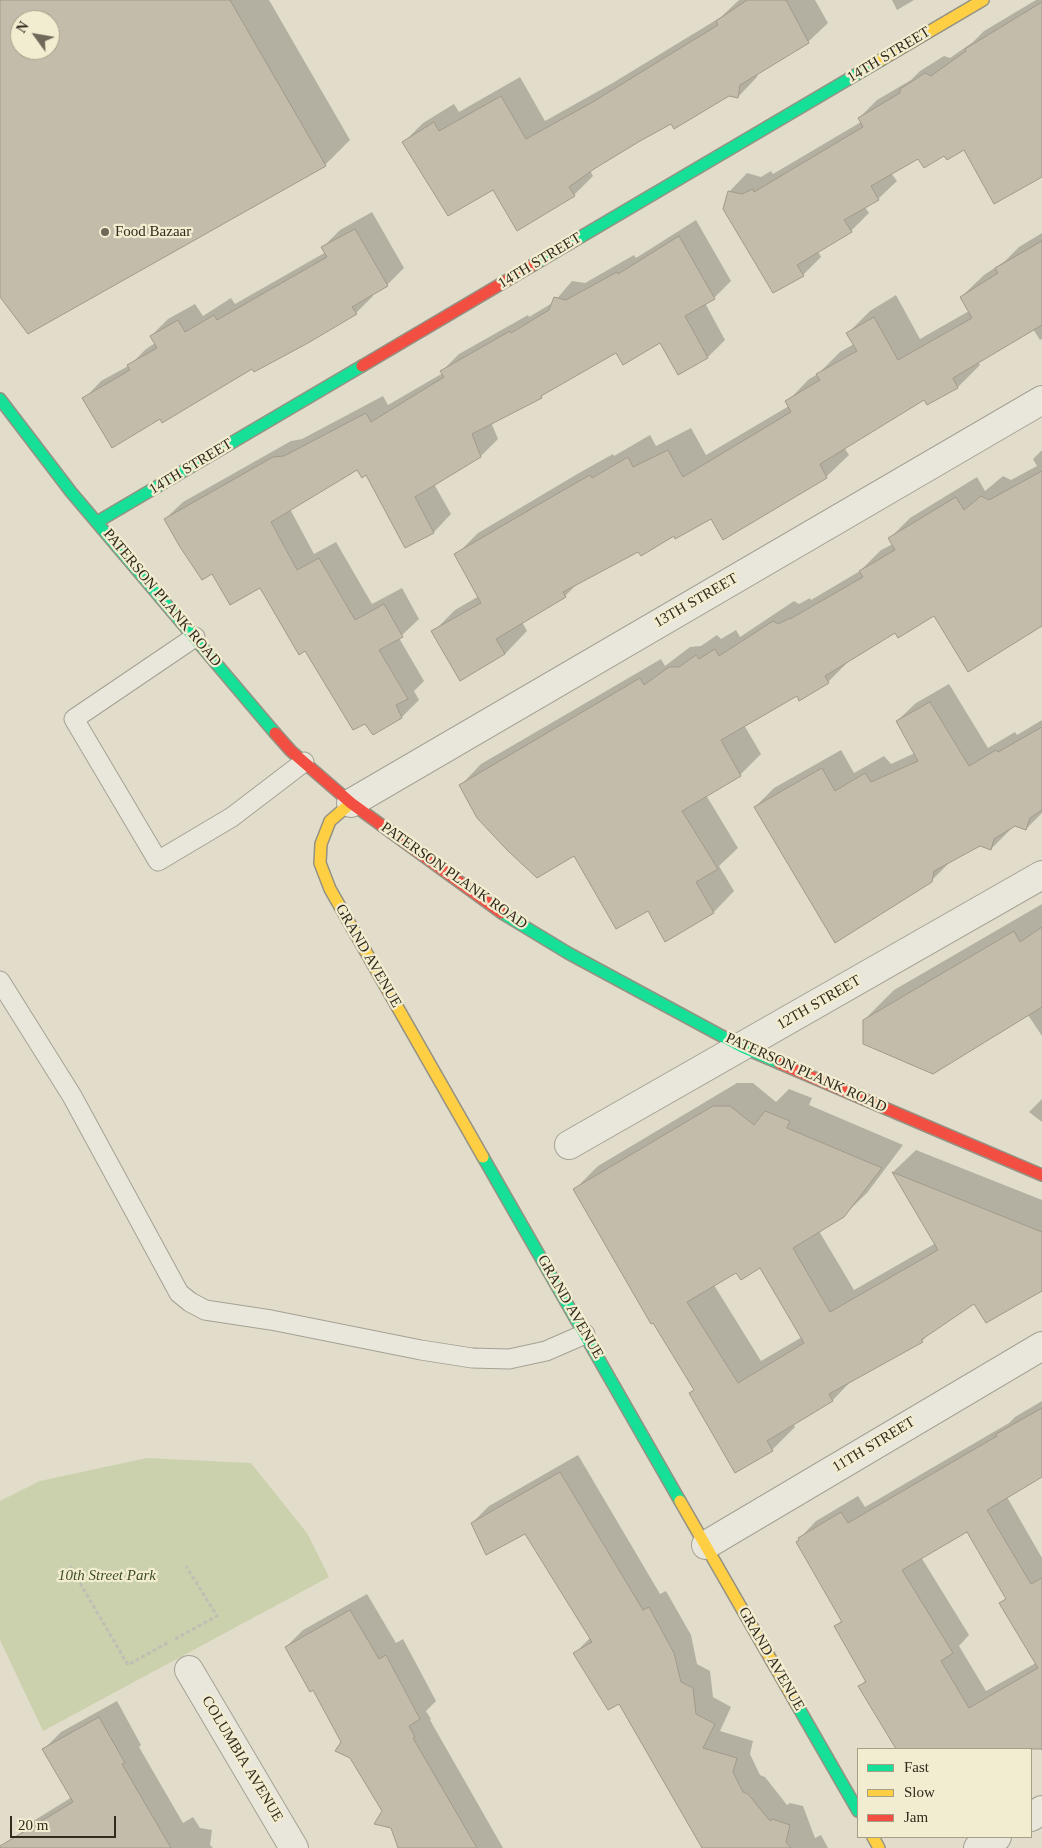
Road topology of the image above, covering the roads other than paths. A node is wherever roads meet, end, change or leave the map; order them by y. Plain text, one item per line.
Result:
1 (983, 0) edge
2 (0, 399) edge
3 (1042, 400) edge
4 (98, 522) junction
5 (195, 637) junction
6 (304, 762) junction
7 (350, 803) junction
8 (1042, 875) edge
9 (0, 981) edge
10 (742, 1047) junction
11 (569, 1145) dead end
12 (1042, 1175) edge
13 (585, 1334) junction
14 (1042, 1346) edge
15 (706, 1545) junction
16 (189, 1670) dead end
17 (857, 1809) edge
18 (995, 1838) edge
19 (294, 1848) edge
20 (978, 1848) edge

1 - 4 street, 14TH STREET
2 - 4 street, PATERSON PLANK ROAD
3 - 7 street, 13TH STREET
4 - 5 street, PATERSON PLANK ROAD
5 - 6 street, PATERSON PLANK ROAD
5 - 6 lane
6 - 7 street, PATERSON PLANK ROAD
7 - 10 street, PATERSON PLANK ROAD
7 - 13 street, GRAND AVENUE
8 - 10 street, 12TH STREET
9 - 13 lane
10 - 11 street, 12TH STREET
10 - 12 street, PATERSON PLANK ROAD
13 - 15 street, GRAND AVENUE
14 - 15 street, 11TH STREET
15 - 17 street, GRAND AVENUE
16 - 19 street, COLUMBIA AVENUE
18 - 20 street

